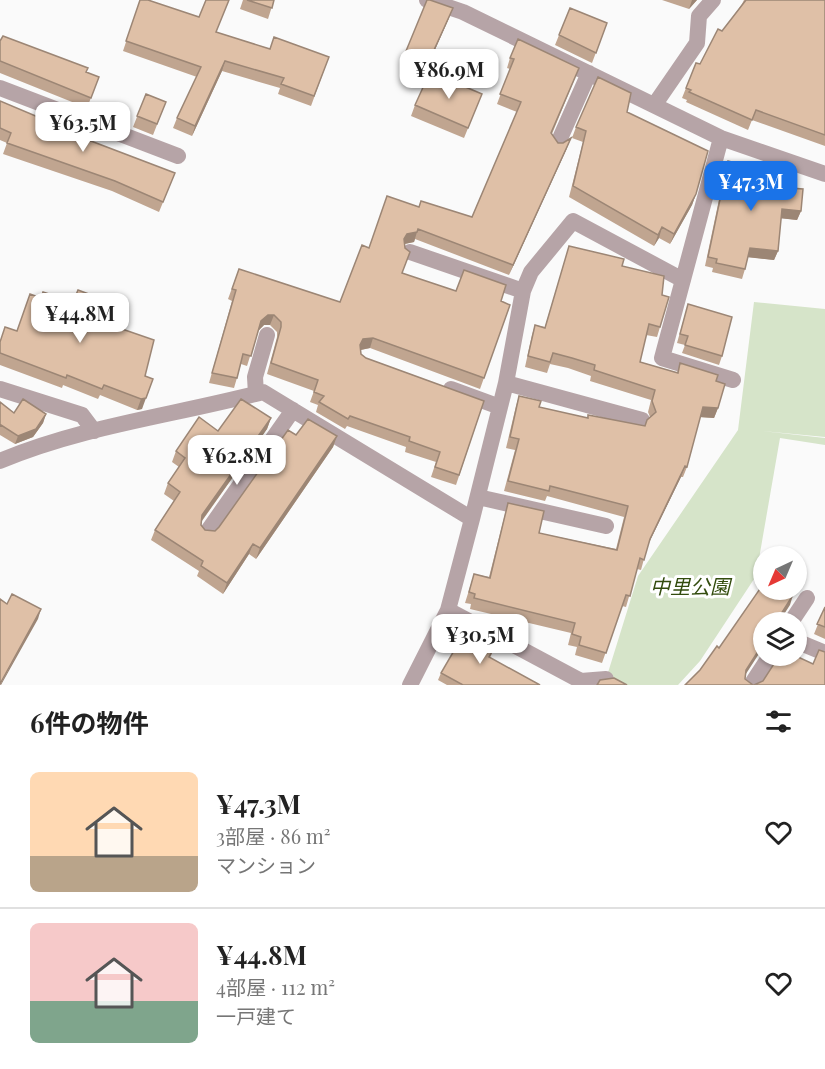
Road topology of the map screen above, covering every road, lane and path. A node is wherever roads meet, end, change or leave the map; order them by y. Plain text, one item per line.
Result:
1 (427, 0) edge
2 (713, 0) edge
3 (589, 73) junction
4 (0, 88) edge
5 (655, 104) junction
6 (721, 138) junction
7 (558, 143) edge
8 (178, 156) dead end
9 (825, 174) edge
10 (410, 252) edge
11 (682, 280) junction
12 (523, 291) junction
13 (267, 335) dead end
14 (733, 380) dead end
15 (433, 382) edge
16 (506, 383) junction
17 (0, 389) edge
18 (256, 394) junction
19 (500, 407) junction
20 (293, 410) junction
21 (642, 420) dead end
22 (94, 431) junction
23 (0, 461) edge
24 (478, 497) junction
25 (472, 519) junction
26 (606, 526) dead end
27 (207, 532) edge
28 (448, 610) junction
29 (807, 646) edge
30 (825, 653) edge
31 (763, 666) edge
32 (606, 679) edge
33 (410, 685) edge
34 (751, 685) edge

1 - 3 street
2 - 5 street
3 - 5 street
3 - 7 street
4 - 8 street
5 - 6 street
6 - 9 street
6 - 11 street
10 - 12 street
11 - 12 street
11 - 14 street
12 - 16 street
13 - 18 street
15 - 19 street
16 - 19 street
16 - 21 street
17 - 22 street
18 - 20 street
18 - 22 street
19 - 24 street
20 - 25 street
20 - 27 street
22 - 23 street
24 - 25 street
24 - 26 street
25 - 28 street
28 - 32 street
28 - 33 street
29 - 30 street
31 - 34 street

